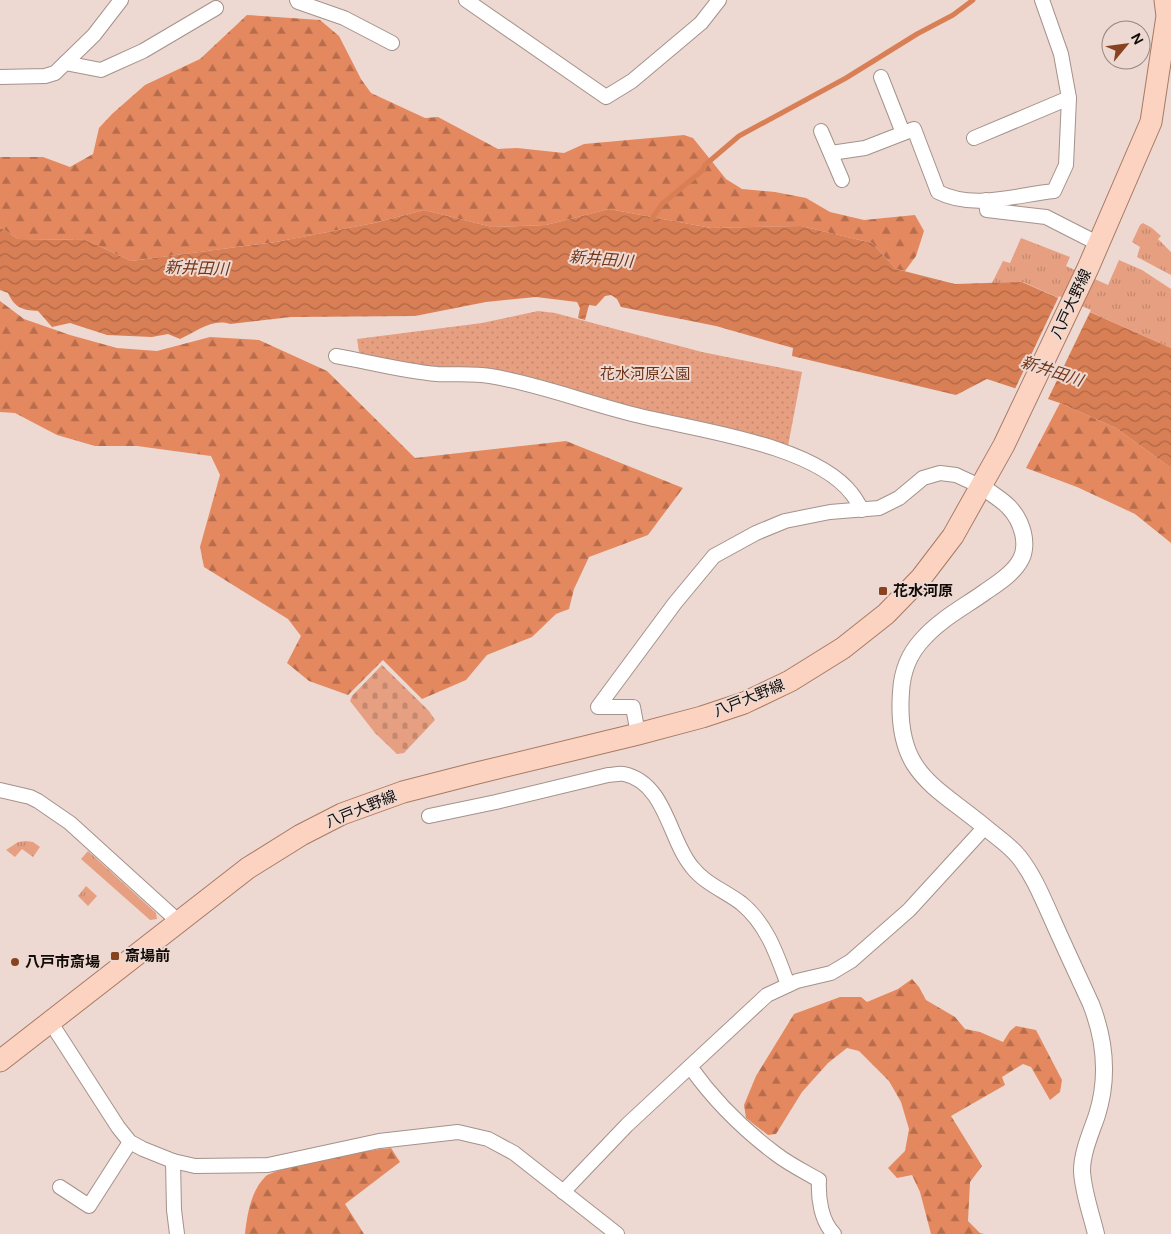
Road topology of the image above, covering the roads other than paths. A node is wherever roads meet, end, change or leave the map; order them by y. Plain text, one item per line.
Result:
1 (121, 0) edge
2 (296, 0) edge
3 (466, 0) edge
4 (719, 0) edge
5 (1042, 0) edge
6 (1165, 0) edge
7 (216, 8) dead end
8 (392, 43) dead end
9 (65, 63) junction
10 (0, 77) edge
11 (881, 77) dead end
12 (1068, 98) junction
13 (821, 131) dead end
14 (903, 133) junction
15 (974, 138) dead end
16 (830, 153) junction
17 (842, 180) dead end
18 (986, 200) junction
19 (1099, 244) junction
20 (336, 356) dead end
21 (982, 487) junction
22 (862, 510) junction
23 (638, 734) junction
24 (0, 790) edge
25 (429, 816) dead end
26 (985, 827) junction
27 (179, 922) junction
28 (788, 985) junction
29 (51, 1023) junction
30 (0, 1061) edge
31 (691, 1068) junction
32 (130, 1142) junction
33 (173, 1161) junction
34 (60, 1187) dead end
35 (563, 1192) junction
36 (177, 1234) edge
37 (617, 1234) edge
38 (834, 1234) edge
39 (1096, 1234) edge

1 - 9 street
2 - 8 street
3 - 4 street
5 - 12 street
6 - 19 main road, 八戸大野線
7 - 9 street
9 - 10 street
11 - 14 street
12 - 15 street
12 - 18 street
13 - 16 street
14 - 16 street
14 - 18 street
16 - 17 street
18 - 19 street
19 - 21 main road, 八戸大野線
20 - 22 street
21 - 22 street
21 - 23 main road, 八戸大野線
21 - 26 street
22 - 23 street
23 - 27 main road, 八戸大野線
24 - 27 street
25 - 28 street
26 - 28 street
26 - 39 street
27 - 29 main road, 八戸大野線
28 - 31 street
29 - 30 main road, 八戸大野線
29 - 32 street
31 - 35 street
31 - 38 street
32 - 33 street
32 - 34 street
33 - 35 street
33 - 36 street
35 - 37 street

